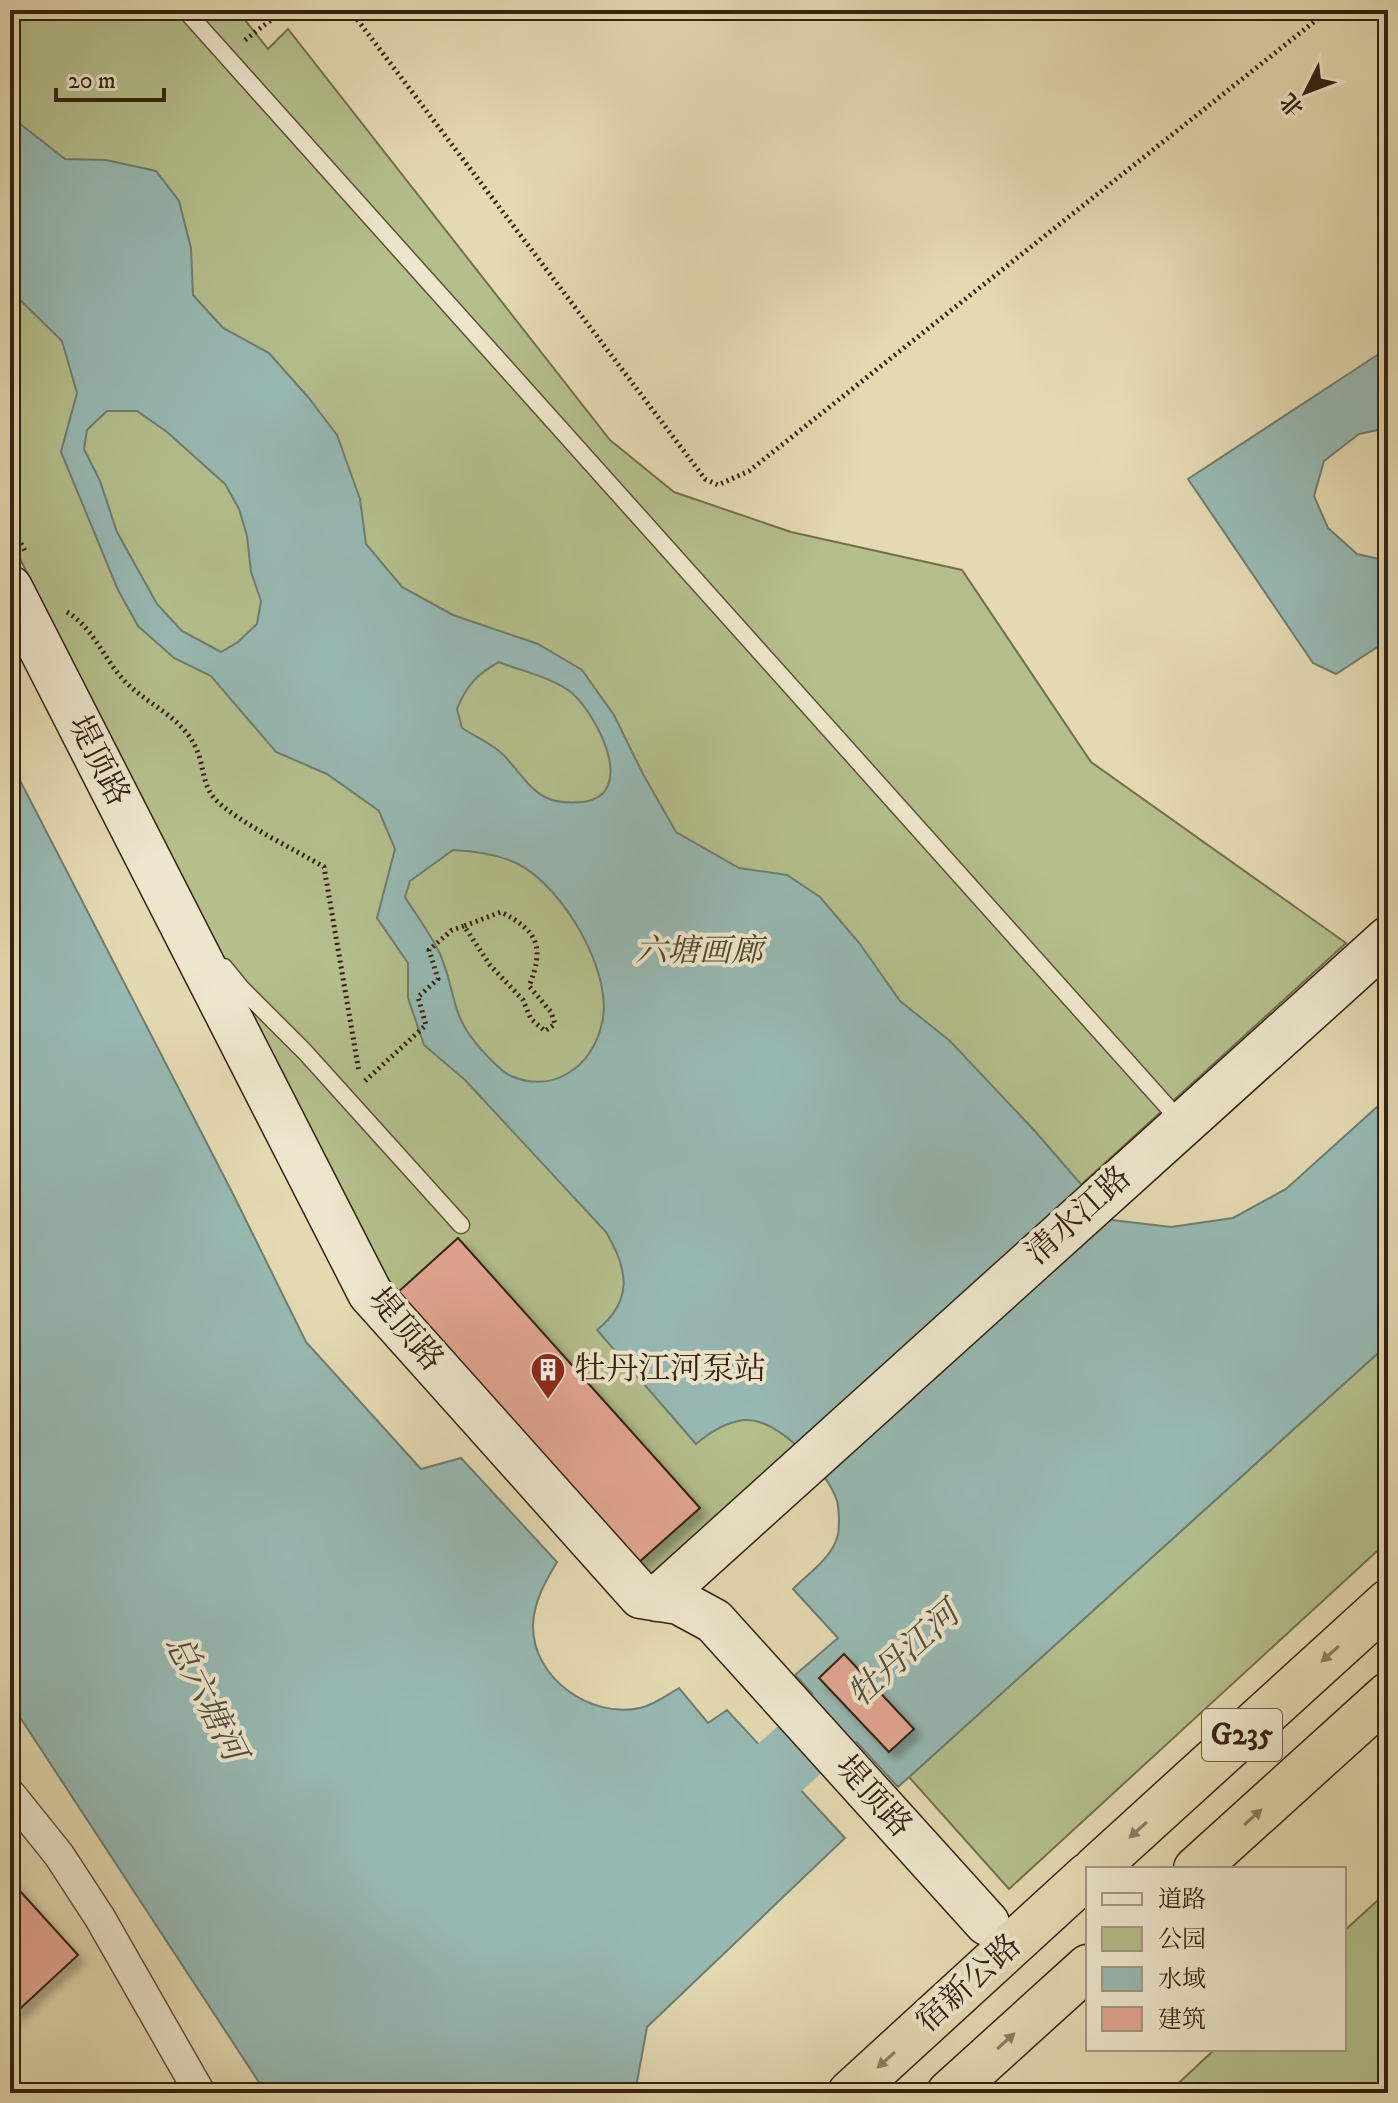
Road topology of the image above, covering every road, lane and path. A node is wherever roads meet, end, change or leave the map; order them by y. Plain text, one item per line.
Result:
1 (185, 10) edge
2 (284, 10) edge
3 (350, 10) edge
4 (1329, 10) edge
5 (225, 56) junction
6 (10, 522) edge
7 (20, 575) edge
8 (63, 609) dead end
9 (170, 902) junction
10 (464, 926) junction
11 (1388, 939) edge
12 (1182, 1124) junction
13 (461, 1225) dead end
14 (657, 1599) junction
15 (1388, 1602) edge
16 (1388, 1695) edge
17 (10, 1794) edge
18 (1097, 1867) edge
19 (1198, 1867) edge
20 (1086, 1877) edge
21 (987, 1923) dead end
22 (1086, 1969) edge
23 (200, 2093) edge
24 (850, 2093) edge
25 (949, 2093) edge

1 - 5 lane
2 - 5 path
3 - 4 path
5 - 12 lane
6 - 7 path
7 - 9 street, 堤顶路
8 - 10 path
9 - 13 lane
9 - 14 street, 堤顶路
10 - 10 path
11 - 12 street, 清水江路
12 - 14 street, 清水江路
14 - 21 street, 堤顶路
15 -> 18 highway, G235
19 -> 16 highway, G235
17 - 23 street
20 -> 24 highway, 宿新公路
25 -> 22 highway, 宿新公路

